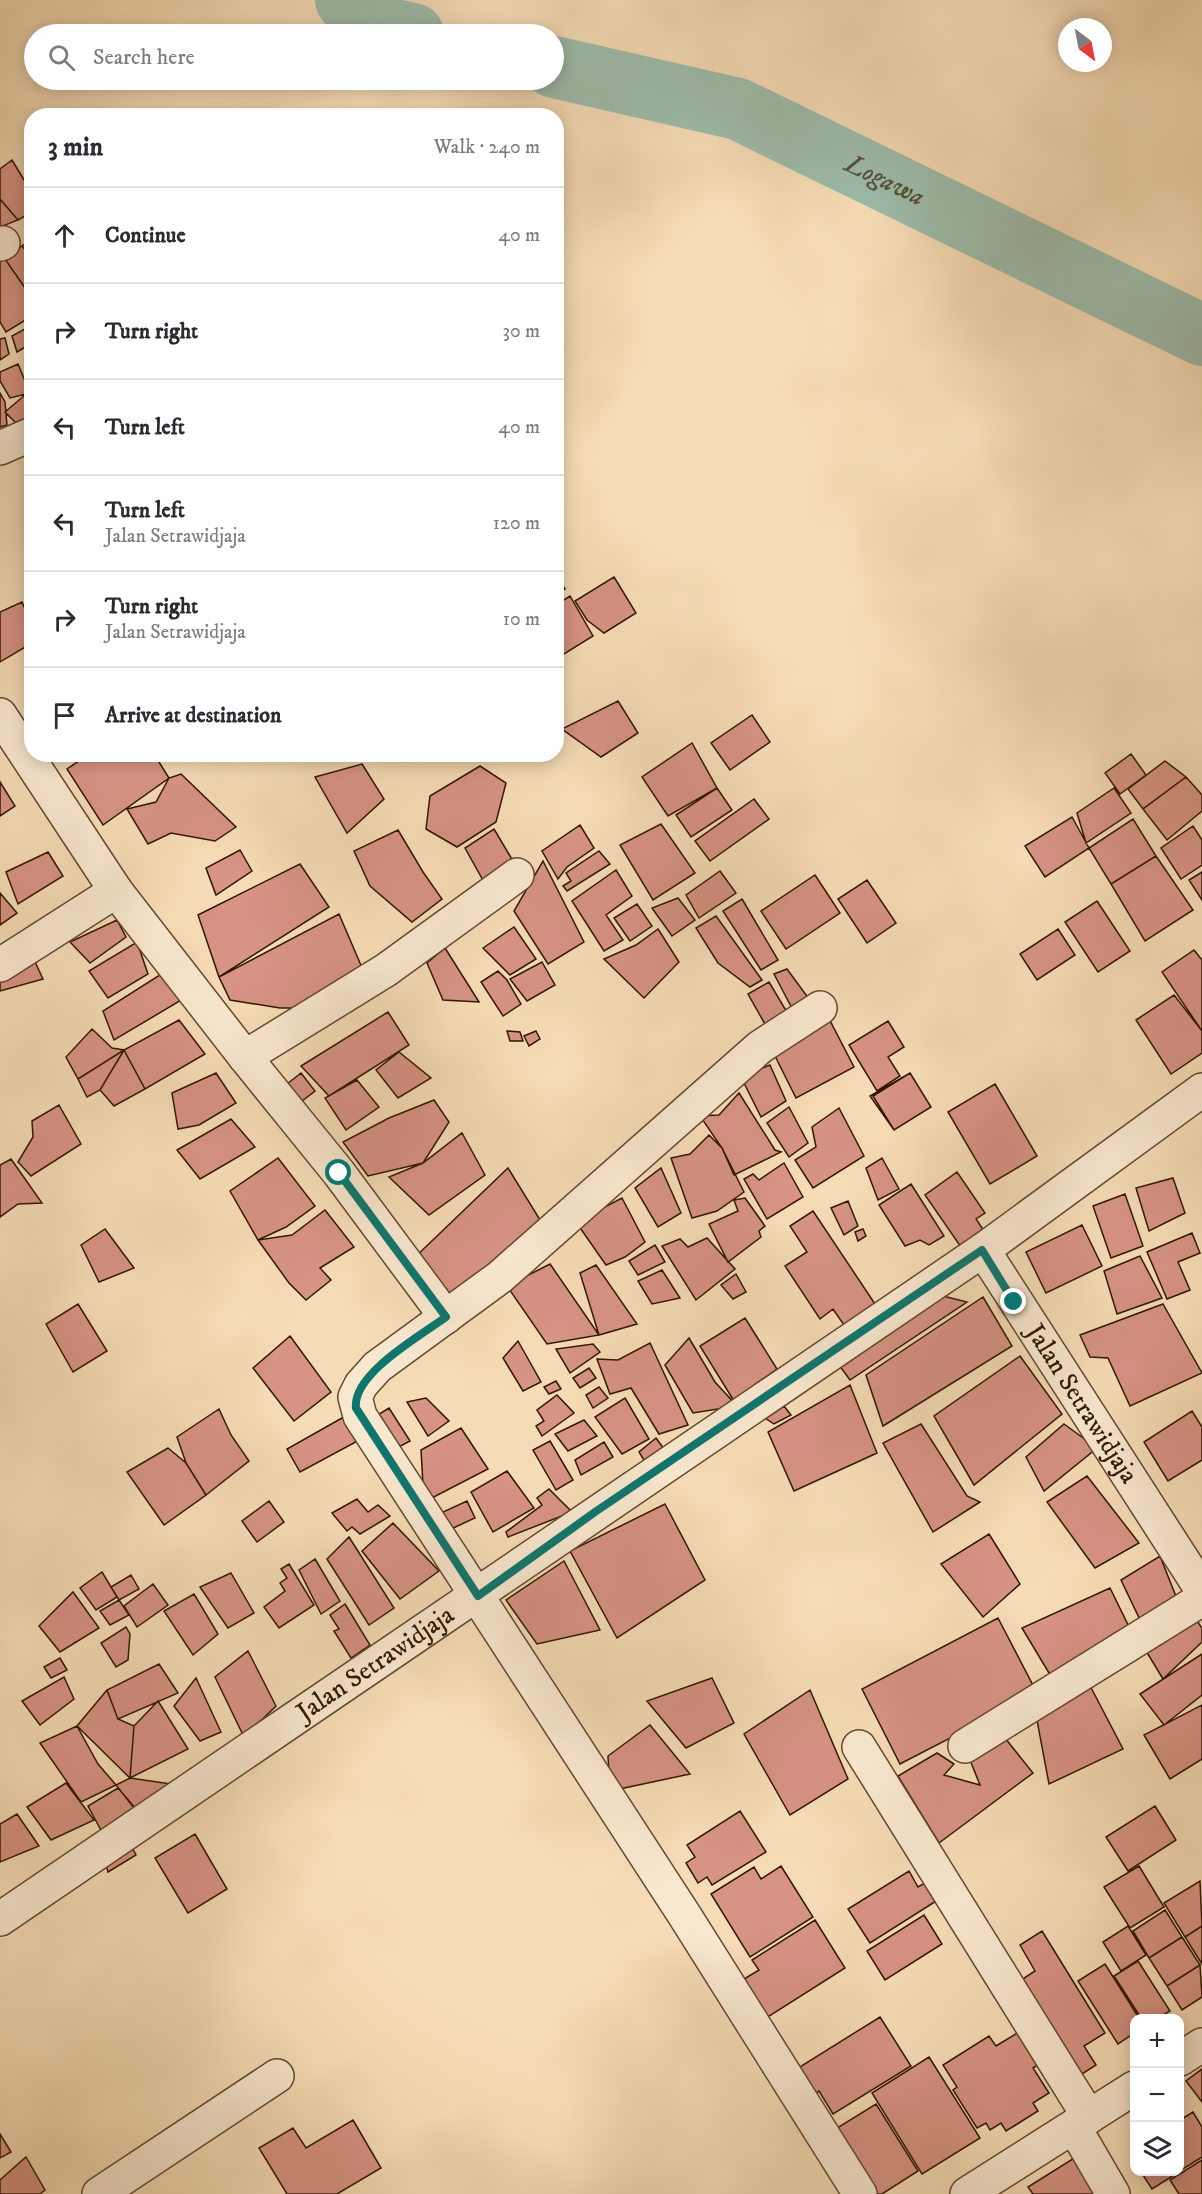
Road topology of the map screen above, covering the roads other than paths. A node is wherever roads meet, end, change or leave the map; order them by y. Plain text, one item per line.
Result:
1 (24, 438) edge
2 (0, 448) edge
3 (0, 715) edge
4 (24, 751) edge
5 (31, 762) edge
6 (517, 874) dead end
7 (117, 891) junction
8 (0, 964) edge
9 (820, 1008) dead end
10 (245, 1057) junction
11 (1202, 1090) edge
12 (982, 1250) junction
13 (446, 1317) junction
14 (1202, 1590) edge
15 (478, 1596) junction
16 (1202, 1599) edge
17 (965, 1746) dead end
18 (859, 1747) dead end
19 (0, 1919) edge
20 (1202, 2045) edge
21 (1184, 2056) edge
22 (277, 2076) dead end
23 (1130, 2091) edge
24 (1081, 2122) junction
25 (99, 2194) edge
26 (860, 2194) edge
27 (967, 2194) edge
28 (1113, 2194) edge

1 - 2 street
3 - 4 street
5 - 7 street
6 - 10 street
7 - 8 street
7 - 10 street
9 - 13 street
10 - 13 street
11 - 12 street
12 - 14 street, Jalan Setrawidjaja
12 - 15 street, Jalan Setrawidjaja
13 - 15 street
15 - 19 street, Jalan Setrawidjaja
15 - 26 street
16 - 17 street
18 - 24 street
20 - 21 street
22 - 25 street
23 - 24 street
24 - 27 street
24 - 28 street

